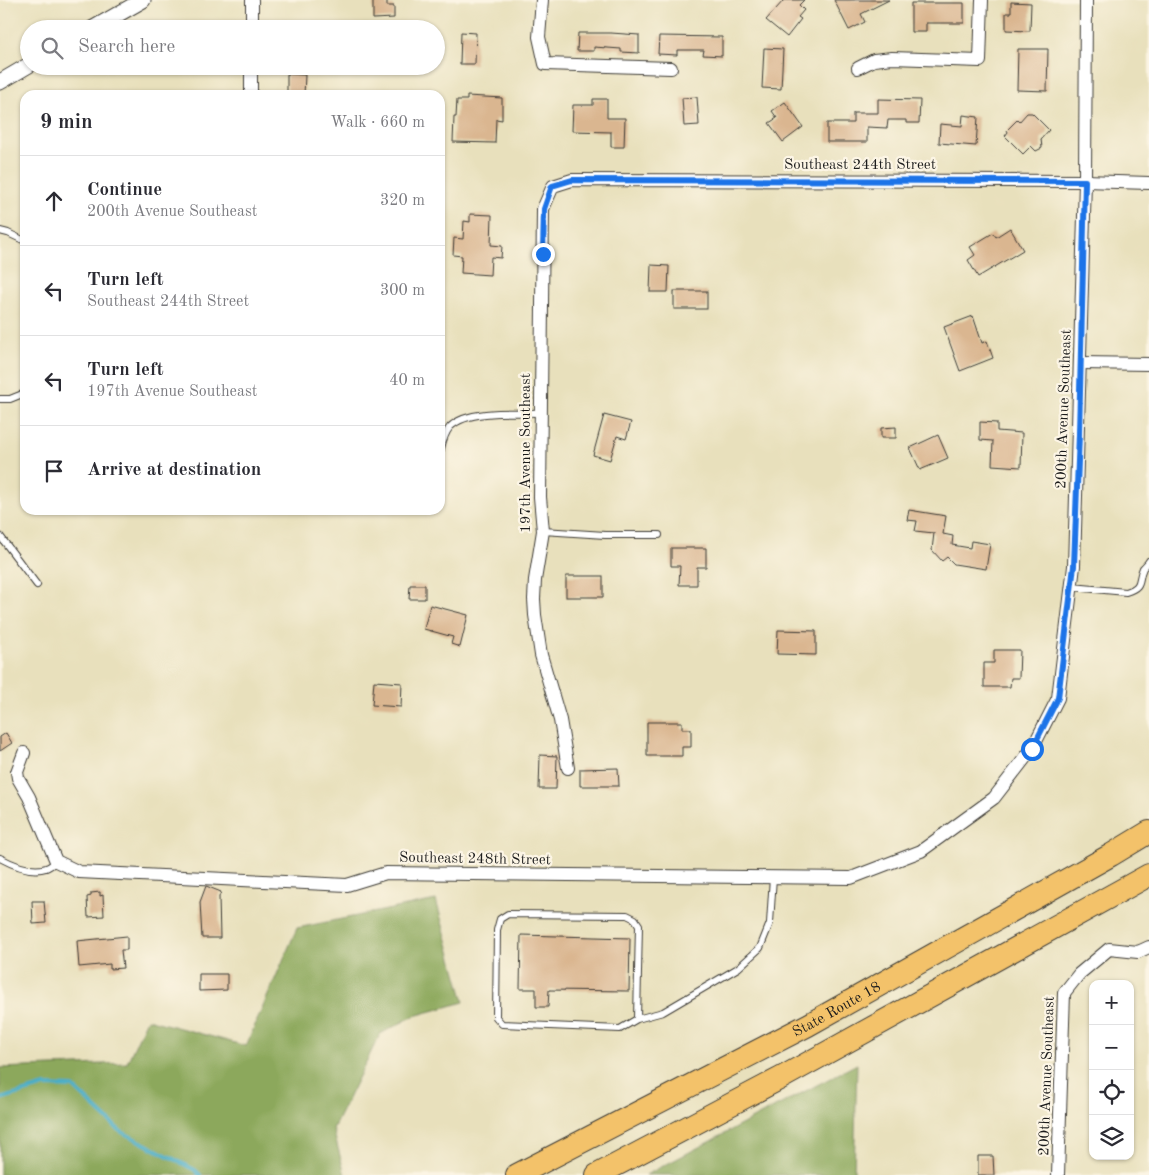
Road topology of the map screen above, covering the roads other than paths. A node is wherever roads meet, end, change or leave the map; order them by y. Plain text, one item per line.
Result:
1 (143, 0) edge
2 (252, 0) edge
3 (542, 0) edge
4 (982, 0) edge
5 (1086, 0) edge
6 (108, 20) edge
7 (252, 20) edge
8 (671, 68) dead end
9 (858, 68) dead end
10 (20, 70) edge
11 (251, 75) edge
12 (0, 82) edge
13 (251, 90) edge
14 (572, 180) joint
15 (1085, 181) junction
16 (1149, 183) edge
17 (0, 231) edge
18 (20, 239) edge
19 (1081, 363) junction
20 (1149, 364) edge
21 (20, 395) edge
22 (0, 399) edge
23 (541, 413) junction
24 (445, 435) edge
25 (543, 531) junction
26 (659, 535) dead end
27 (0, 536) edge
28 (1149, 561) edge
29 (37, 585) dead end
30 (1072, 587) junction
31 (24, 753) dead end
32 (568, 768) dead end
33 (994, 798) joint
34 (1149, 832) edge
35 (0, 858) edge
36 (56, 861) junction
37 (1149, 876) edge
38 (773, 878) junction
39 (1149, 947) edge
40 (638, 1018) junction
41 (518, 1175) edge
42 (597, 1175) edge
43 (1058, 1175) edge

1 - 6 street
2 - 7 street
3 - 8 street
4 - 9 street
5 - 15 street, 200th Avenue Southeast
10 - 12 street
11 - 13 street
14 - 15 street, Southeast 244th Street
14 - 23 street, 197th Avenue Southeast
15 - 16 street, Southeast 244th Street
15 - 19 street, 200th Avenue Southeast
17 - 18 lane
19 - 20 street
19 - 30 street, 200th Avenue Southeast
21 - 22 lane
23 - 24 lane
23 - 25 street, 197th Avenue Southeast
25 - 26 lane
25 - 32 street, 197th Avenue Southeast
27 - 29 lane
28 - 30 lane
30 - 33 street, 200th Avenue Southeast
31 - 36 street
33 - 38 street, Southeast 248th Street
34 - 41 highway, State Route 18
35 - 36 lane
36 - 38 street, Southeast 248th Street
37 - 42 highway
38 - 40 lane
39 - 43 street, 200th Avenue Southeast
40 - 40 lane

